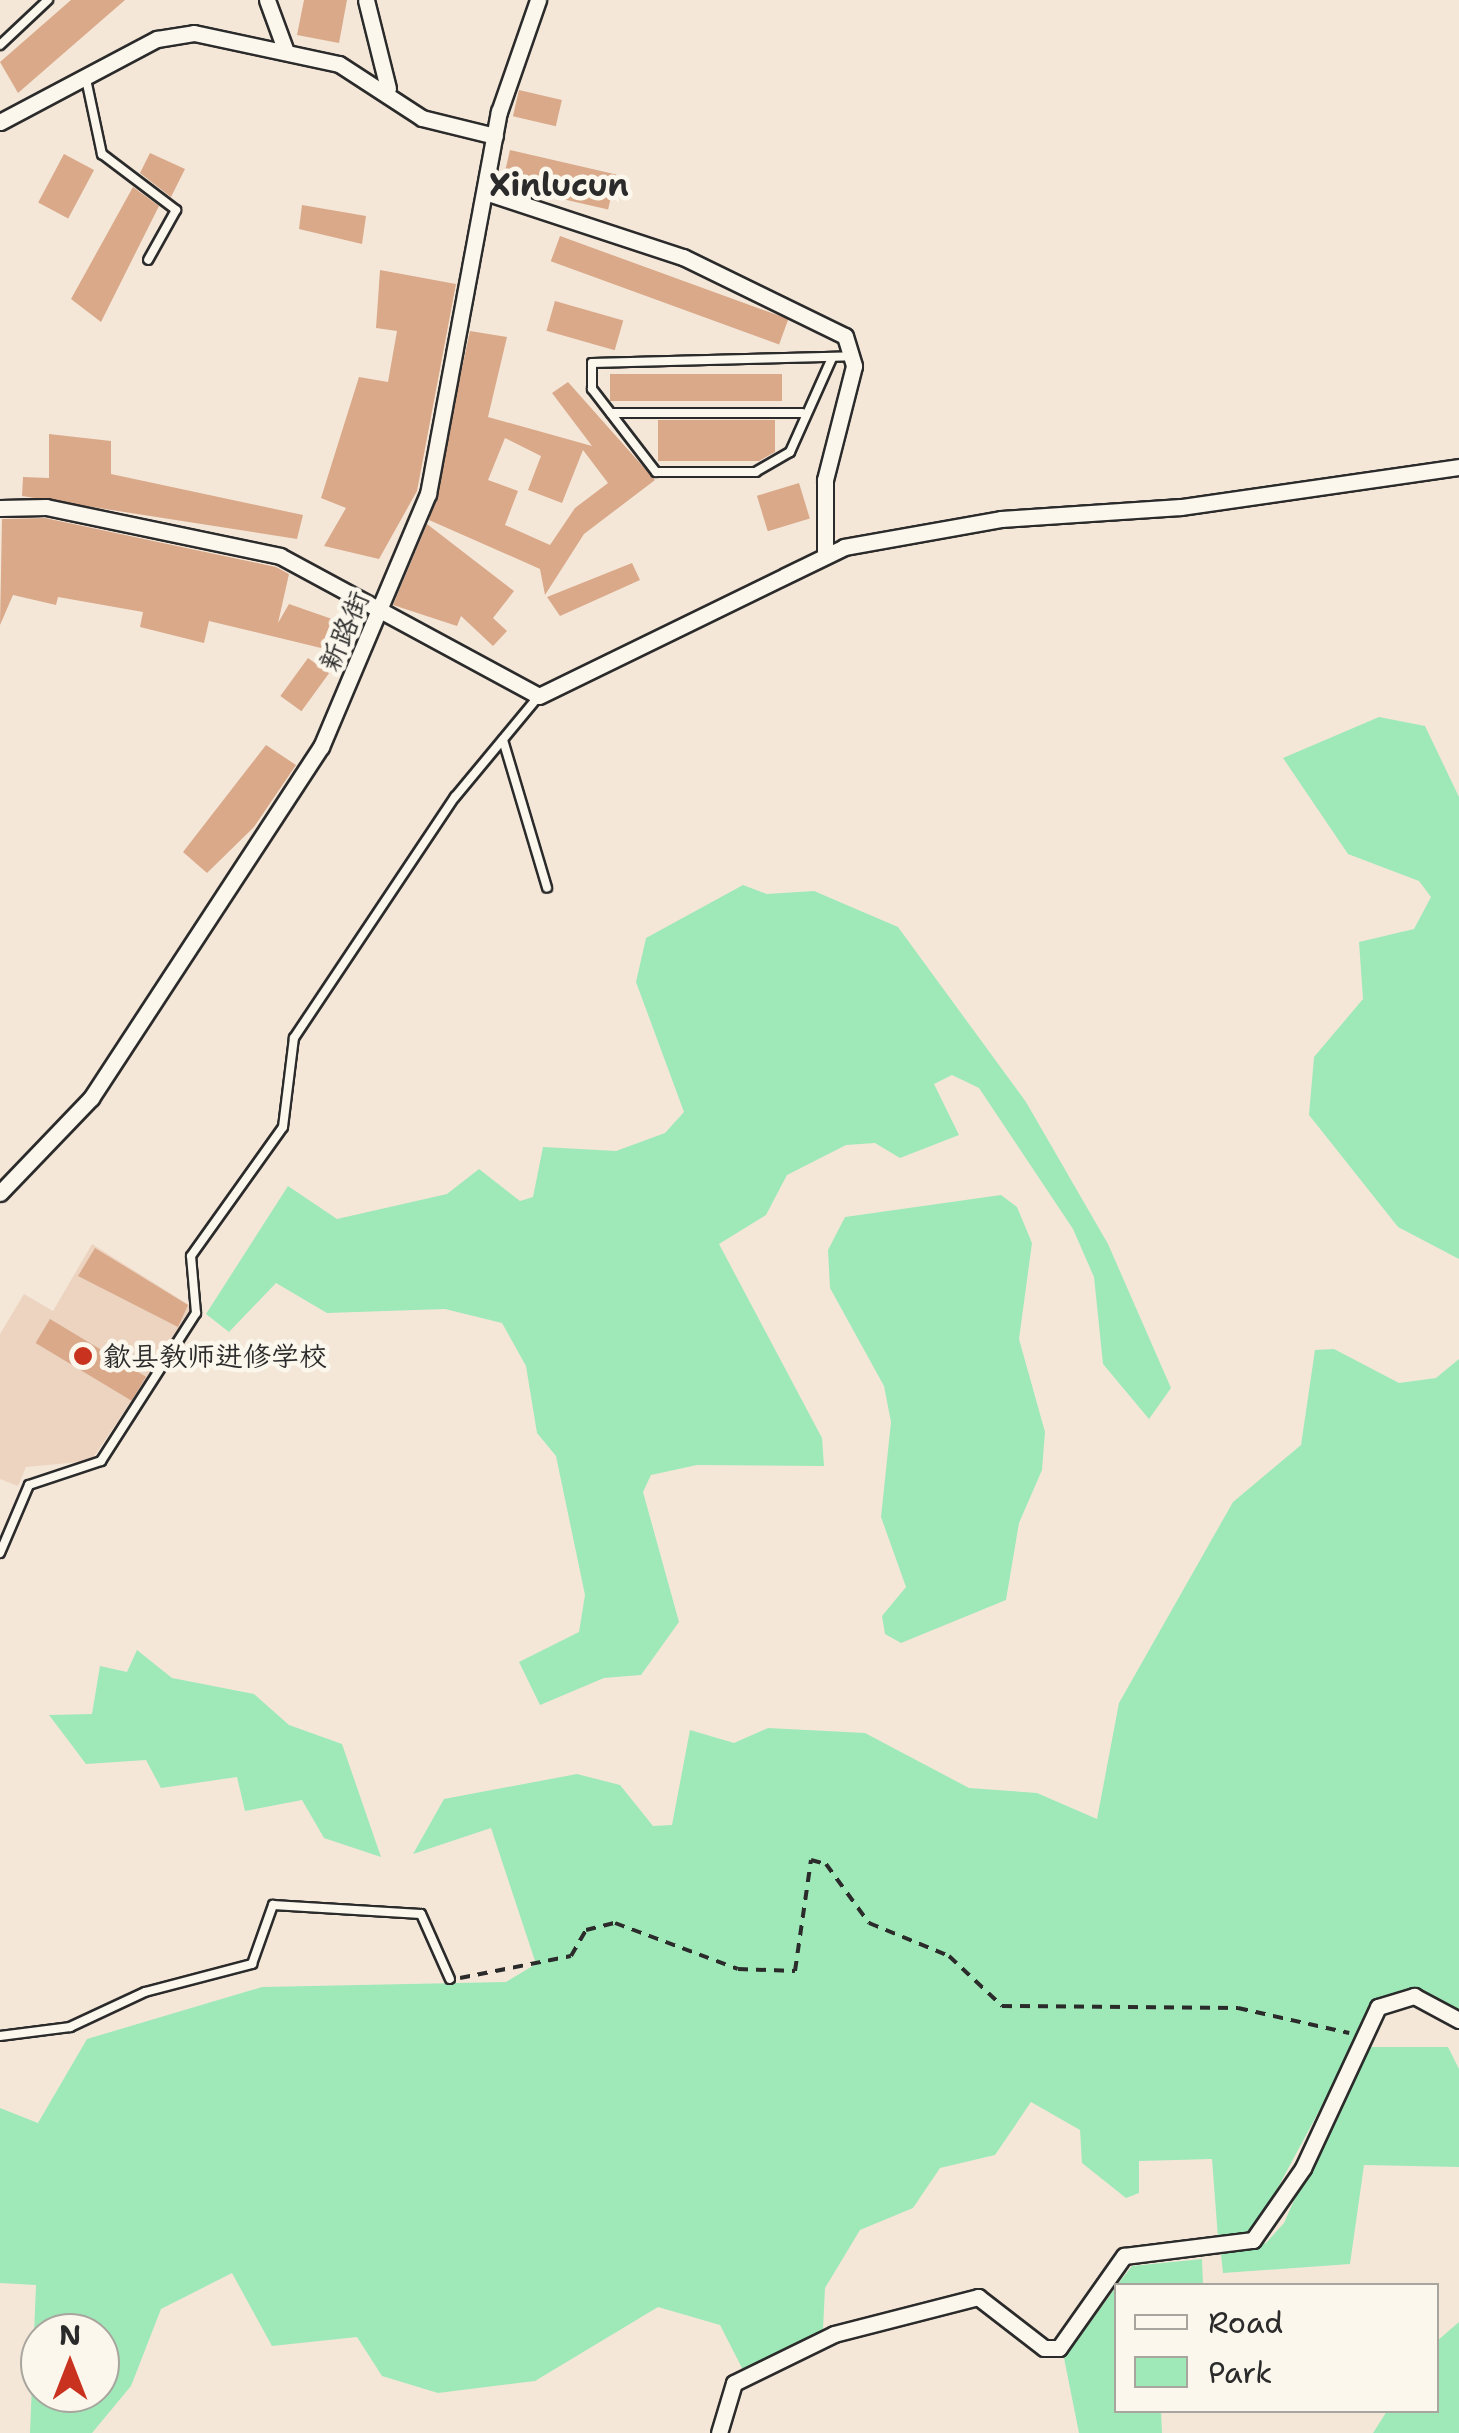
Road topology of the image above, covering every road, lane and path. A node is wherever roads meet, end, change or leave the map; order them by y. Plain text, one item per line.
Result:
1 (48, 0) edge
2 (267, 0) edge
3 (366, 0) edge
4 (538, 0) edge
5 (0, 45) edge
6 (285, 50) junction
7 (86, 79) junction
8 (388, 88) junction
9 (0, 122) edge
10 (495, 136) junction
11 (485, 192) junction
12 (148, 260) dead end
13 (854, 356) junction
14 (832, 358) junction
15 (611, 413) junction
16 (802, 413) junction
17 (1459, 467) edge
18 (0, 508) edge
19 (824, 553) junction
20 (379, 614) junction
21 (539, 696) junction
22 (503, 740) junction
23 (548, 888) dead end
24 (0, 1193) edge
25 (0, 1554) edge
26 (450, 1979) joint
27 (1459, 2020) edge
28 (1364, 2034) junction
29 (0, 2036) edge
30 (720, 2433) edge

1 - 5 lane
2 - 6 street
3 - 8 street
4 - 10 street, 新路街
6 - 7 street
6 - 8 street
7 - 9 street
7 - 12 lane
8 - 10 street
10 - 11 street, 新路街
11 - 13 street
11 - 20 street, 新路街
13 - 14 lane
13 - 19 street
14 - 15 lane
14 - 16 lane
15 - 16 lane
15 - 16 lane
17 - 19 street
18 - 20 street
19 - 21 street
20 - 21 street
20 - 24 street, 新路街
21 - 22 lane
22 - 23 lane
22 - 25 lane
26 - 28 path
26 - 29 lane
27 - 28 street
28 - 30 street

